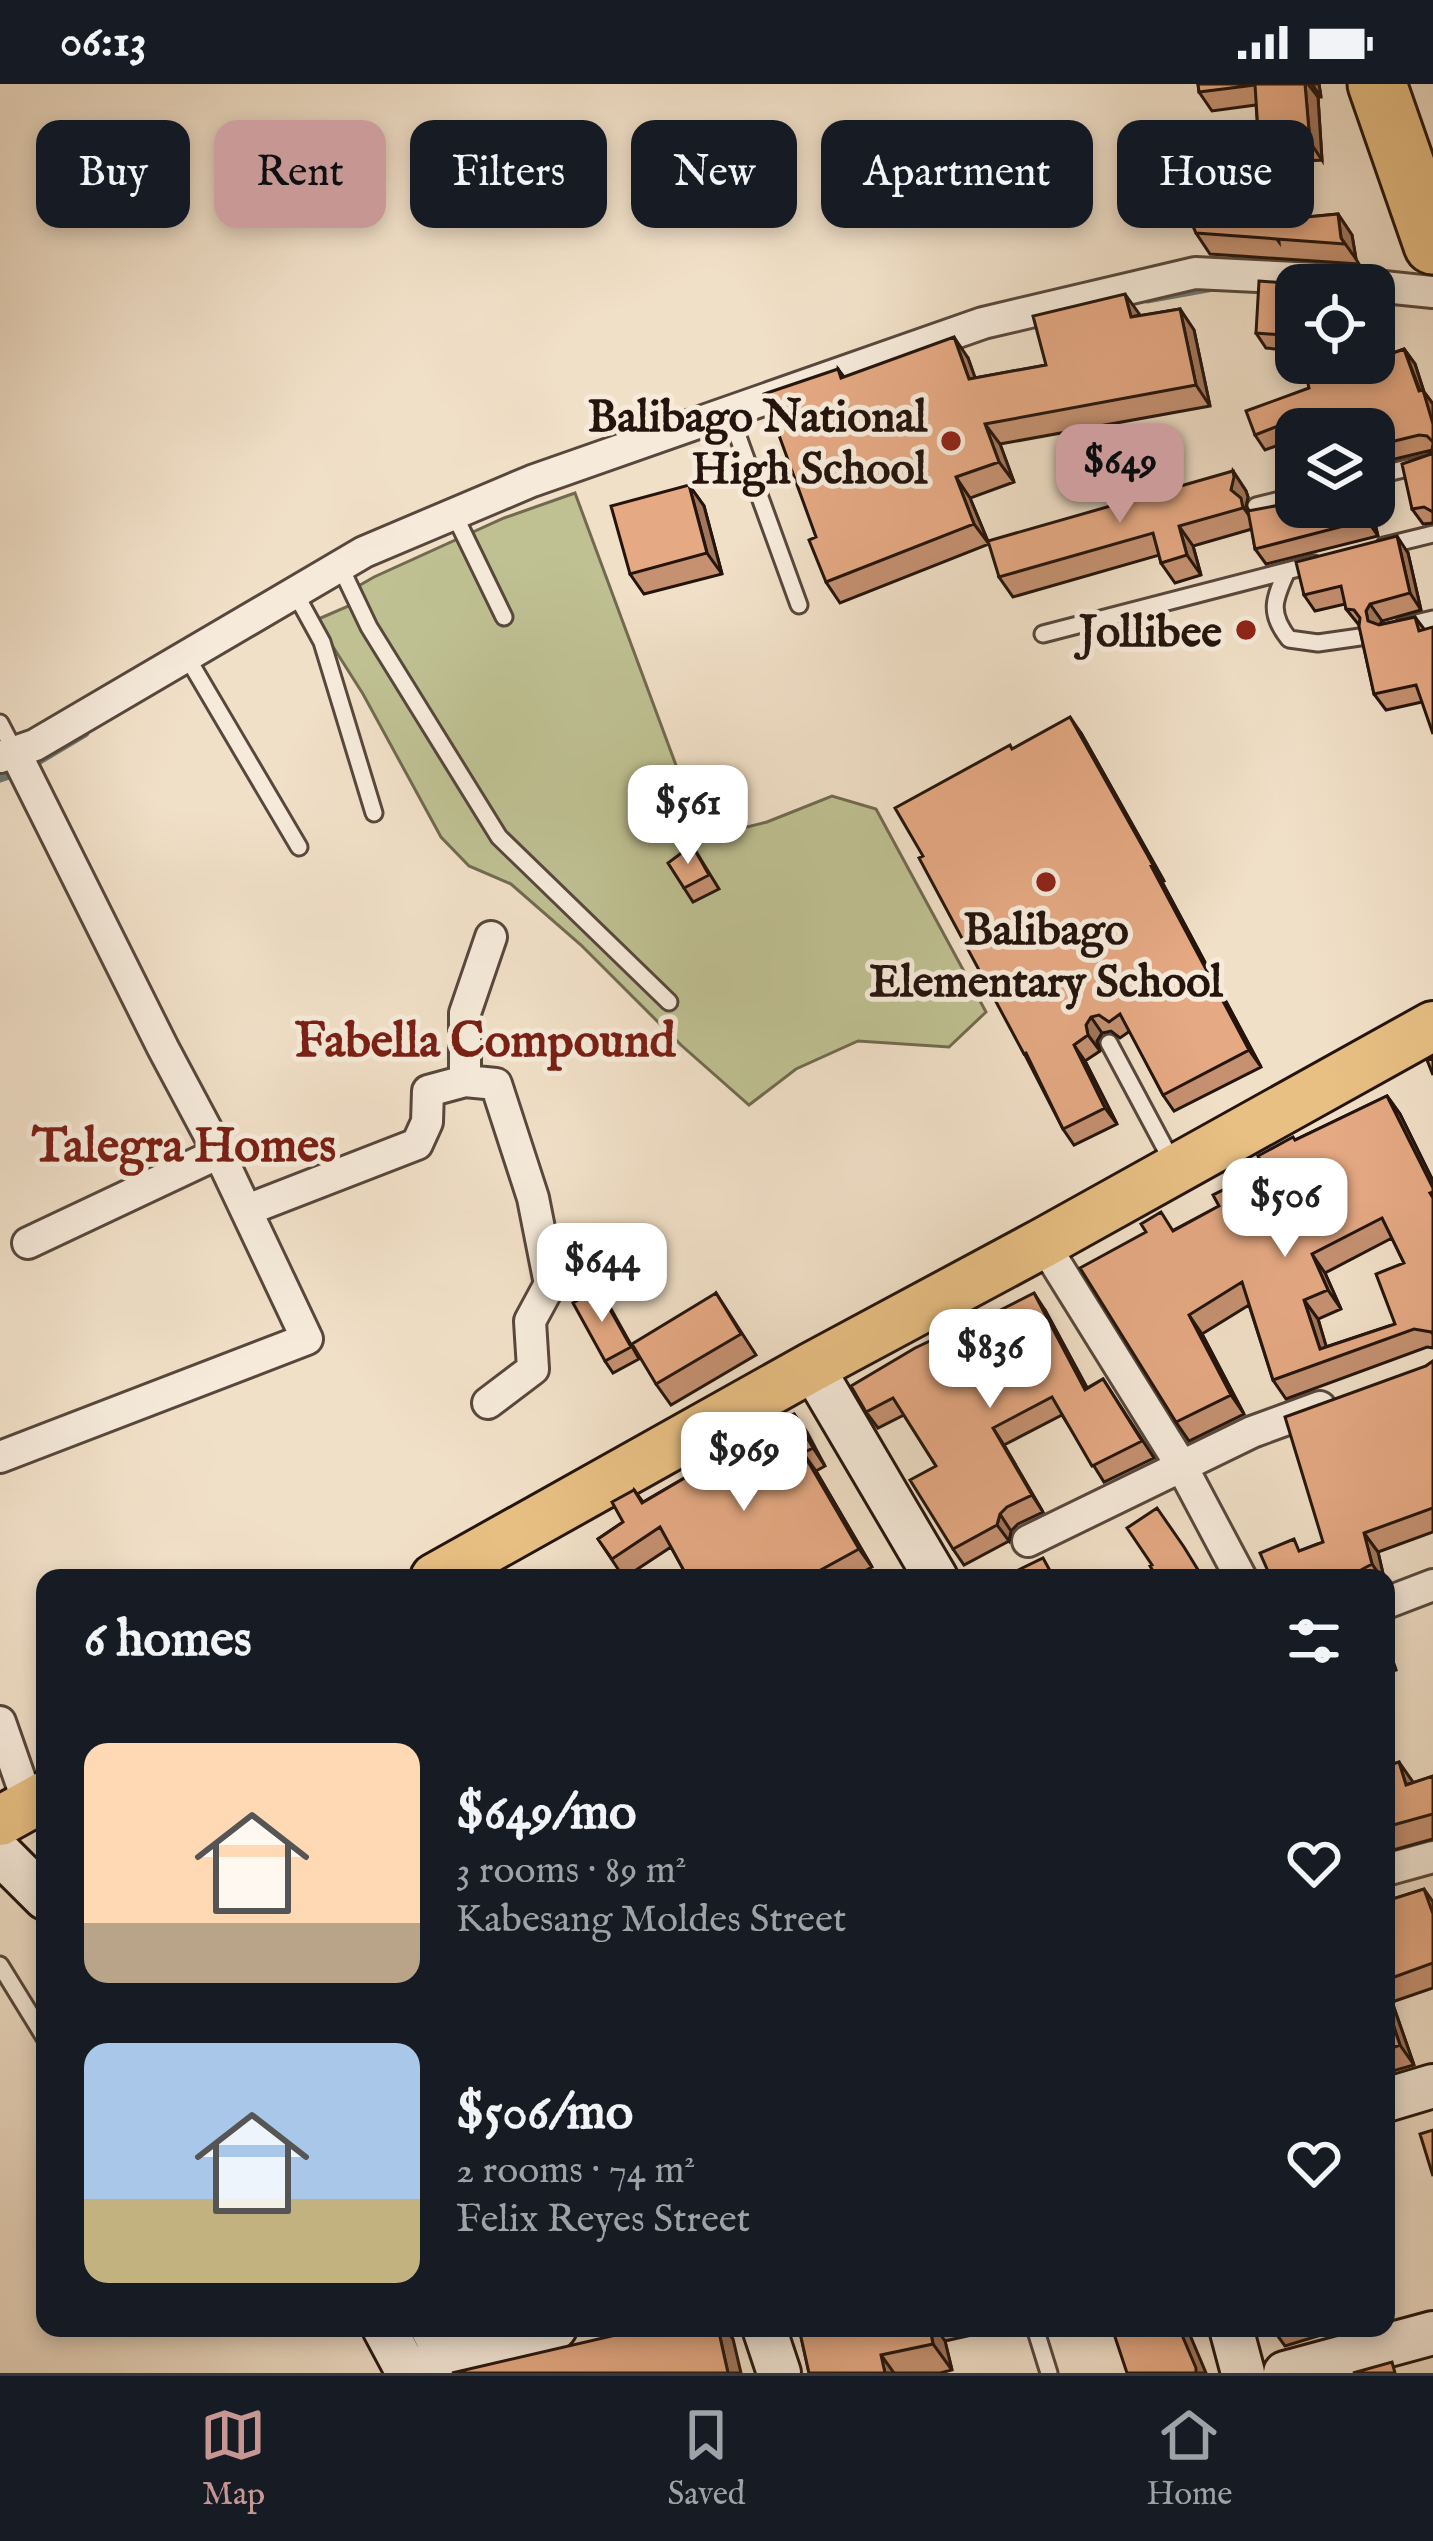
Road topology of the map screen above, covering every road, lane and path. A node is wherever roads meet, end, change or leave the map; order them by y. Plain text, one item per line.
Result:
1 (1377, 84) edge
2 (1433, 244) edge
3 (1275, 277) edge
4 (1395, 288) edge
5 (1433, 292) edge
6 (729, 412) junction
7 (1433, 462) edge
8 (1395, 471) edge
9 (1275, 501) edge
10 (1256, 506) edge
11 (454, 514) junction
12 (1433, 534) edge
13 (1371, 550) edge
14 (1329, 560) edge
15 (340, 566) junction
16 (1288, 571) junction
17 (295, 592) junction
18 (799, 605) dead end
19 (504, 617) dead end
20 (1433, 619) edge
21 (1389, 630) edge
22 (1043, 634) dead end
23 (1360, 637) edge
24 (187, 657) junction
25 (0, 723) edge
26 (15, 761) edge
27 (374, 813) dead end
28 (298, 847) dead end
29 (490, 937) dead end
30 (669, 1003) dead end
31 (1433, 1026) edge
32 (1109, 1043) edge
33 (465, 1081) junction
34 (220, 1153) junction
35 (1175, 1168) junction
36 (247, 1210) junction
37 (28, 1243) dead end
38 (1043, 1243) junction
39 (812, 1367) junction
40 (1353, 1396) edge
41 (488, 1402) dead end
42 (0, 1457) edge
43 (1181, 1466) junction
44 (1028, 1541) dead end
45 (451, 1569) edge
46 (922, 1569) edge
47 (1236, 1569) edge
48 (1433, 1585) edge
49 (1395, 1600) edge
50 (0, 1722) edge
51 (30, 1811) edge
52 (0, 1853) edge
53 (1433, 1857) edge
54 (1395, 1868) edge
55 (36, 1889) edge
56 (0, 1965) edge
57 (36, 2023) edge
58 (1433, 2086) edge
59 (1395, 2097) edge
60 (1433, 2333) edge
61 (388, 2337) edge
62 (491, 2337) edge
63 (768, 2337) edge
64 (780, 2337) edge
65 (1038, 2337) edge
66 (1233, 2337) edge
67 (441, 2344) edge
68 (403, 2372) edge
69 (783, 2373) edge
70 (1049, 2373) edge
71 (1243, 2373) edge
72 (1286, 2373) edge

1 - 2 highway
3 - 6 street
4 - 5 street
6 - 11 street
6 - 18 lane
7 - 8 lane
9 - 10 lane
11 - 15 street
11 - 19 lane
12 - 13 lane
14 - 16 lane
15 - 17 street
15 - 30 lane
16 - 22 lane
16 - 23 lane
17 - 24 street
17 - 27 lane
20 - 21 lane
24 - 26 street
24 - 28 lane
25 - 26 lane
26 - 34 street
29 - 33 street
31 - 35 main road
32 - 35 lane
33 - 36 street
33 - 41 street
34 - 36 street
34 - 37 street
35 - 38 main road
36 - 42 street
38 - 39 main road
38 - 43 street
39 - 45 main road
39 - 46 street
40 - 43 street
43 - 44 street
43 - 47 street
48 - 49 street
50 - 51 street
52 - 55 street
53 - 54 street
56 - 57 lane
58 - 59 street
60 - 72 street
61 - 68 street
62 - 67 street
63 - 69 street
64 - 69 street
65 - 70 lane
66 - 71 street
67 - 68 street

